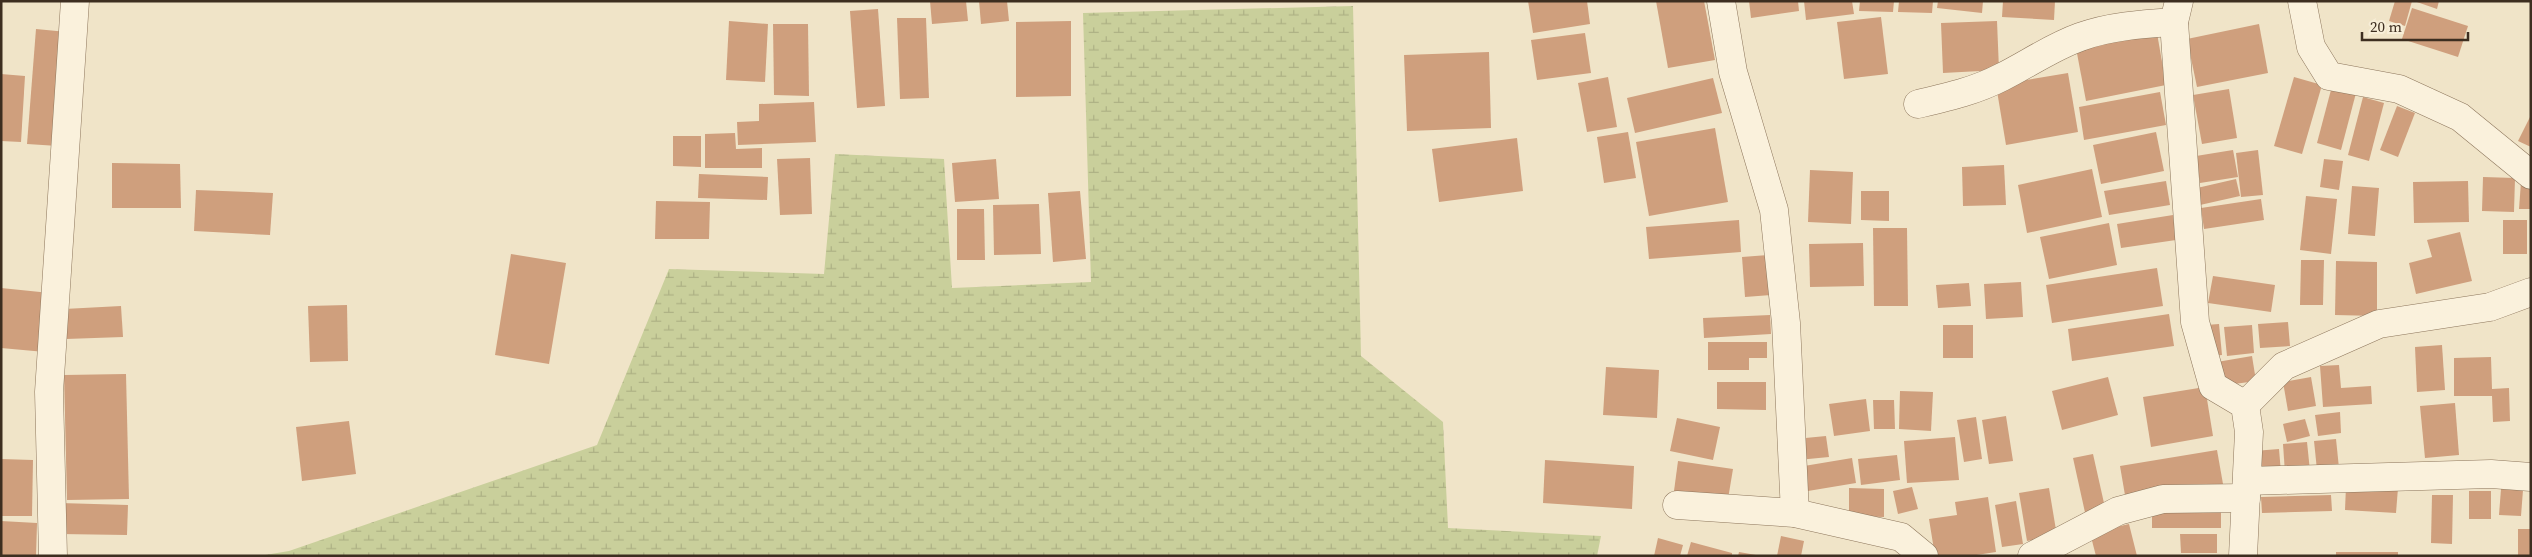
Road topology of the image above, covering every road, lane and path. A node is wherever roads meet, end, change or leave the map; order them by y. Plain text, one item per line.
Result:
1 (75, 1) edge
2 (1722, 1) edge
3 (2302, 1) edge
4 (2177, 12) edge
5 (1918, 104) dead end
6 (2531, 175) edge
7 (2531, 292) edge
8 (2245, 405) junction
9 (2531, 477) edge
10 (2247, 489) junction
11 (1677, 505) dead end
12 (1795, 513) junction
13 (53, 556) edge
14 (1924, 556) edge
15 (2032, 556) edge
16 (2243, 556) edge

1 - 13 street
2 - 12 street
3 - 6 street
4 - 5 street
4 - 8 street
7 - 8 street
8 - 10 street
9 - 10 street
10 - 15 street
10 - 16 street
11 - 12 street
12 - 14 street

